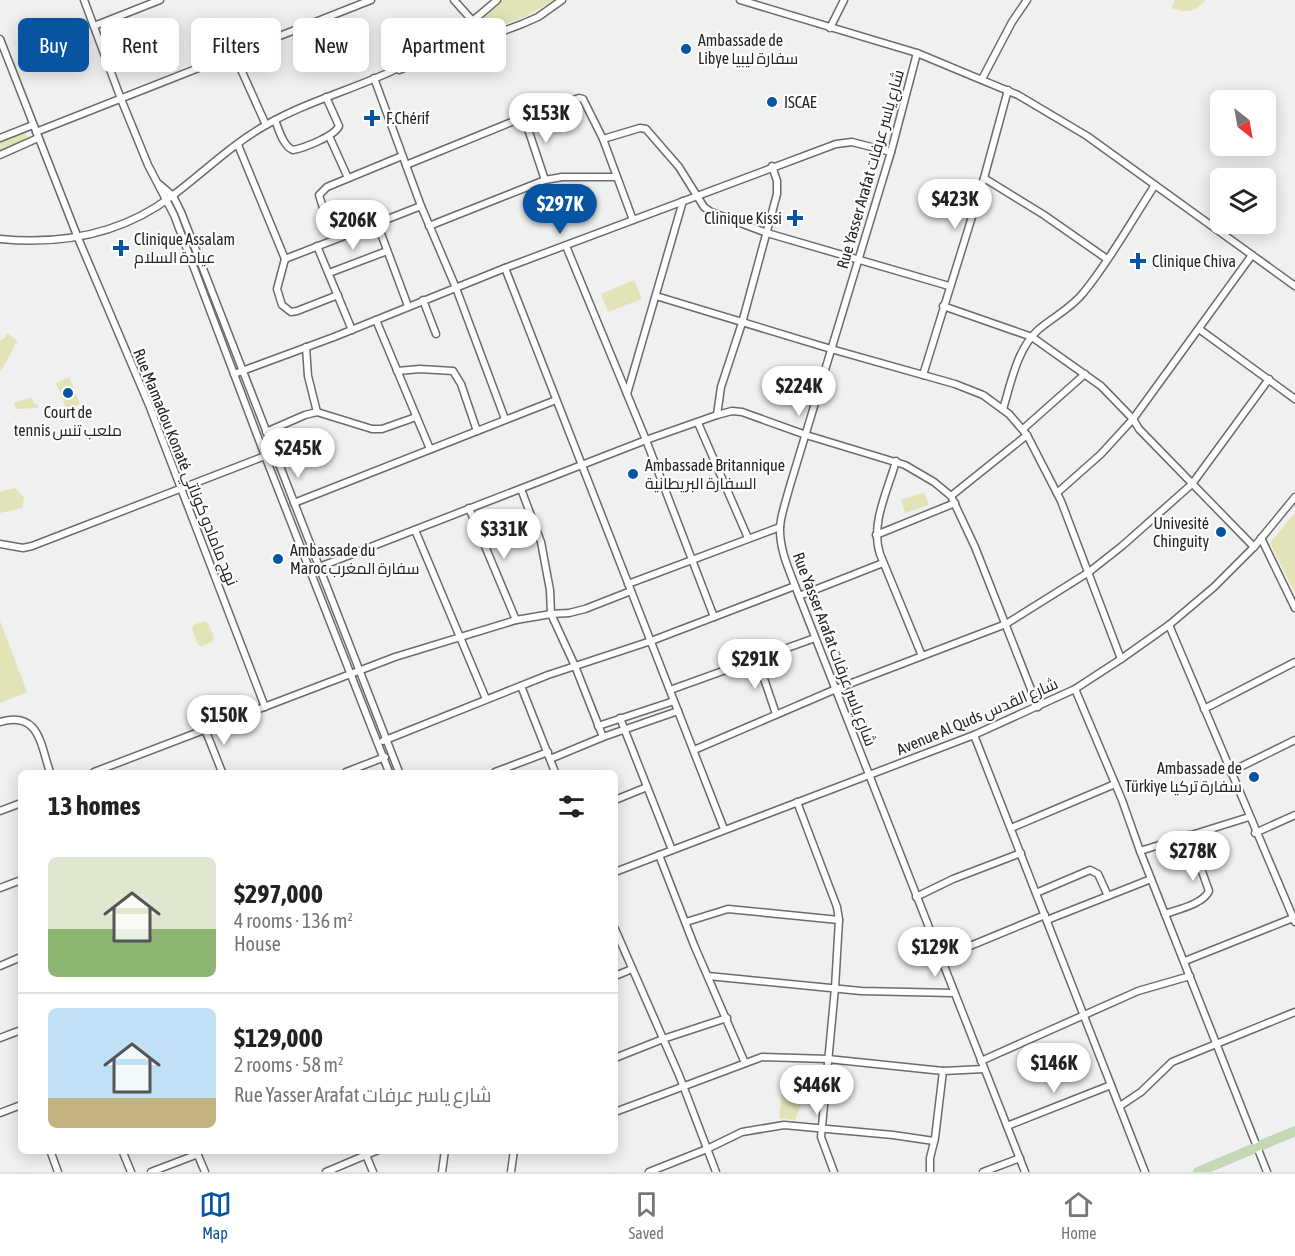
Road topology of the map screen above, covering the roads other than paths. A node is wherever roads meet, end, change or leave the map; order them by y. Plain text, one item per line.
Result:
1 (84, 0) edge
2 (160, 0) edge
3 (348, 0) edge
4 (371, 0) edge
5 (454, 0) edge
6 (497, 0) edge
7 (562, 0) edge
8 (740, 0) edge
9 (844, 0) edge
10 (1027, 0) edge
11 (351, 8) junction
12 (470, 18) edge
13 (476, 18) edge
14 (94, 26) junction
15 (830, 28) junction
16 (506, 30) edge
17 (281, 36) edge
18 (0, 39) edge
19 (917, 53) junction
20 (191, 71) edge
21 (242, 72) edge
22 (388, 72) edge
23 (374, 78) junction
24 (982, 79) junction
25 (1008, 90) junction
26 (326, 97) junction
27 (121, 99) junction
28 (524, 117) junction
29 (275, 120) junction
30 (33, 125) junction
31 (266, 125) junction
32 (37, 135) junction
33 (329, 136) junction
34 (0, 138) edge
35 (603, 139) junction
36 (238, 145) junction
37 (891, 152) junction
38 (0, 155) edge
39 (402, 156) junction
40 (406, 165) junction
41 (772, 166) junction
42 (617, 177) junction
43 (348, 178) junction
44 (984, 178) junction
45 (545, 180) junction
46 (159, 184) junction
47 (1155, 184) junction
48 (697, 195) junction
49 (172, 196) junction
50 (166, 200) junction
51 (684, 201) junction
52 (421, 206) junction
53 (325, 214) dead end
54 (633, 220) junction
55 (377, 223) junction
56 (429, 226) junction
57 (767, 233) junction
58 (78, 238) junction
59 (0, 239) edge
60 (317, 246) junction
61 (566, 246) junction
62 (387, 251) junction
63 (1252, 255) junction
64 (285, 259) junction
65 (1107, 259) junction
66 (859, 260) junction
67 (505, 268) junction
68 (329, 273) junction
69 (949, 286) junction
70 (1295, 286) edge
71 (456, 288) junction
72 (338, 295) junction
73 (656, 296) junction
74 (423, 300) junction
75 (408, 306) junction
76 (944, 306) junction
77 (376, 320) junction
78 (742, 323) junction
79 (1199, 329) junction
80 (352, 330) junction
81 (436, 334) dead end
82 (1032, 337) junction
83 (306, 347) junction
84 (831, 349) junction
85 (397, 370) junction
86 (242, 371) junction
87 (234, 374) junction
88 (1085, 374) junction
89 (923, 375) junction
90 (1269, 379) junction
91 (627, 394) junction
92 (1295, 399) edge
93 (556, 400) junction
94 (1004, 409) junction
95 (317, 412) junction
96 (717, 415) junction
97 (416, 417) junction
98 (505, 419) junction
99 (1133, 419) junction
100 (698, 423) junction
101 (477, 431) junction
102 (266, 432) junction
103 (1025, 432) junction
104 (807, 435) junction
105 (646, 440) junction
106 (430, 449) junction
107 (265, 456) junction
108 (896, 461) junction
109 (582, 465) junction
110 (1192, 483) junction
111 (183, 489) junction
112 (521, 489) junction
113 (1058, 493) junction
114 (951, 496) junction
115 (1295, 497) edge
116 (294, 503) junction
117 (955, 503) junction
118 (469, 508) junction
119 (780, 527) junction
120 (415, 530) junction
121 (876, 535) junction
122 (748, 538) junction
123 (1261, 538) junction
124 (0, 544) edge
125 (1254, 547) junction
126 (692, 559) junction
127 (883, 562) junction
128 (319, 567) junction
129 (1089, 572) junction
130 (628, 584) junction
131 (795, 586) junction
132 (631, 591) junction
133 (799, 596) junction
134 (1295, 608) edge
135 (551, 614) junction
136 (714, 617) junction
137 (516, 620) junction
138 (1006, 624) junction
139 (1169, 626) junction
140 (460, 636) junction
141 (815, 638) junction
142 (651, 641) junction
143 (922, 656) junction
144 (758, 658) junction
145 (1121, 659) junction
146 (1295, 662) edge
147 (575, 666) junction
148 (360, 669) junction
149 (349, 674) junction
150 (521, 686) junction
151 (836, 689) junction
152 (1075, 689) junction
153 (670, 690) junction
154 (486, 699) junction
155 (674, 701) junction
156 (1038, 706) junction
157 (265, 707) junction
158 (1204, 709) junction
159 (678, 711) junction
160 (776, 714) junction
161 (620, 718) junction
162 (0, 722) edge
163 (598, 726) junction
164 (205, 729) junction
165 (624, 730) junction
166 (974, 735) junction
167 (603, 737) junction
168 (1295, 740) edge
169 (386, 741) junction
170 (377, 744) junction
171 (694, 750) junction
172 (392, 754) junction
173 (549, 755) junction
174 (383, 758) junction
175 (49, 770) edge
176 (99, 770) edge
177 (221, 770) edge
178 (351, 770) edge
179 (388, 770) edge
180 (398, 770) edge
181 (501, 770) edge
182 (554, 770) edge
183 (1230, 772) junction
184 (868, 775) junction
185 (1115, 784) junction
186 (647, 787) junction
187 (618, 799) edge
188 (797, 802) junction
189 (18, 804) edge
190 (0, 811) edge
191 (1295, 815) edge
192 (1249, 817) junction
193 (1011, 828) junction
194 (724, 829) junction
195 (1255, 832) junction
196 (1189, 836) junction
197 (672, 850) junction
198 (1140, 851) junction
199 (1021, 853) junction
200 (659, 855) junction
201 (618, 871) edge
202 (1151, 879) junction
203 (18, 881) edge
204 (0, 888) edge
205 (1036, 893) junction
206 (1108, 896) junction
207 (916, 897) junction
208 (1165, 914) junction
209 (1046, 918) junction
210 (839, 920) junction
211 (1294, 920) edge
212 (686, 922) junction
213 (618, 936) edge
214 (18, 958) edge
215 (941, 958) junction
216 (1185, 961) junction
217 (0, 966) edge
218 (632, 969) junction
219 (618, 975) edge
220 (708, 976) junction
221 (1190, 976) junction
222 (835, 988) junction
223 (954, 993) junction
224 (1295, 1012) edge
225 (1083, 1014) junction
226 (727, 1018) junction
227 (18, 1031) edge
228 (0, 1038) edge
229 (663, 1039) junction
230 (1216, 1043) junction
231 (618, 1057) edge
232 (828, 1059) junction
233 (981, 1061) junction
234 (745, 1063) junction
235 (984, 1069) junction
236 (943, 1071) junction
237 (1111, 1085) junction
238 (683, 1087) junction
239 (18, 1106) edge
240 (1120, 1106) junction
241 (618, 1111) edge
242 (0, 1113) edge
243 (1007, 1126) junction
244 (821, 1128) junction
245 (1295, 1131) edge
246 (934, 1142) junction
247 (1258, 1148) junction
248 (707, 1149) junction
249 (51, 1154) edge
250 (124, 1154) edge
251 (192, 1154) edge
252 (198, 1154) edge
253 (444, 1154) edge
254 (514, 1154) edge
255 (366, 1155) joint
256 (1020, 1158) junction
257 (58, 1172) edge
258 (131, 1172) edge
259 (151, 1172) edge
260 (205, 1172) edge
261 (326, 1172) edge
262 (373, 1172) edge
263 (442, 1172) edge
264 (511, 1172) edge
265 (649, 1172) edge
266 (716, 1172) edge
267 (834, 1172) edge
268 (930, 1172) edge
269 (984, 1172) edge
270 (1025, 1172) edge
271 (1145, 1172) edge
272 (1198, 1172) edge
273 (1268, 1172) edge

1 - 14 street
2 - 14 street
3 - 11 street
4 - 11 street
5 - 12 street
6 - 13 street
7 - 16 street
8 - 15 street
9 - 15 street
10 - 24 street
11 - 17 street
14 - 27 street
15 - 19 street
18 - 30 street, Rue Mamadou Konaté نهج مامادو كوناتي
19 - 24 street
19 - 37 street, Rue Yasser Arafat شارع ياسر عرفات
20 - 27 street
21 - 31 street
22 - 23 street
23 - 26 street
23 - 39 street
24 - 25 street
25 - 44 street
25 - 47 street
26 - 29 street
26 - 33 street
27 - 32 street
27 - 46 street
28 - 35 street
28 - 40 street
28 - 45 street
29 - 31 street
29 - 33 street
30 - 32 street, Rue Mamadou Konaté نهج مامادو كوناتي
30 - 34 street
31 - 36 street
32 - 38 street
32 - 58 street, Rue Mamadou Konaté نهج مامادو كوناتي
33 - 43 street
35 - 42 street
35 - 48 street
36 - 49 street
36 - 64 street
37 - 41 street
37 - 66 street, Rue Yasser Arafat شارع ياسر عرفات
39 - 40 street
39 - 43 street
40 - 52 street
41 - 48 street
41 - 57 street
42 - 45 street
42 - 54 street
43 - 53 street
44 - 65 street
44 - 69 street
45 - 56 street
46 - 49 street
46 - 50 street
47 - 63 street
47 - 65 street
48 - 51 street
48 - 57 street
49 - 50 street
49 - 86 street
50 - 58 street
50 - 87 street
51 - 54 street
51 - 73 street
52 - 55 street
52 - 56 street
54 - 61 street
55 - 60 street
55 - 62 street
56 - 71 street
57 - 66 street
57 - 78 street
58 - 59 street
58 - 111 street, Rue Mamadou Konaté نهج مامادو كوناتي
60 - 64 street
60 - 68 street
61 - 67 street
61 - 91 street
62 - 68 street
62 - 75 street
63 - 70 street
63 - 79 street
64 - 72 street
65 - 82 street
66 - 69 street
66 - 84 street, Rue Yasser Arafat شارع ياسر عرفات
67 - 71 street
67 - 93 street
68 - 72 street
69 - 76 street
71 - 74 street
71 - 98 street
72 - 80 street
73 - 78 street
73 - 91 street
74 - 75 street
74 - 81 street
75 - 77 street
76 - 82 street
76 - 89 street
77 - 80 street
77 - 85 street
78 - 84 street
78 - 96 street
79 - 90 street
79 - 99 street
80 - 83 street
82 - 88 street
82 - 94 street
83 - 86 street
83 - 95 street
84 - 89 street
84 - 104 street, Rue Yasser Arafat شارع ياسر عرفات
85 - 97 street
85 - 101 street
86 - 87 street
86 - 102 street
87 - 107 street
88 - 99 street
88 - 103 street
89 - 94 street
90 - 92 street
90 - 110 street
91 - 105 street
93 - 98 street
93 - 109 street
94 - 103 street
95 - 97 street
95 - 102 street
96 - 100 street
96 - 104 street
97 - 106 street
98 - 101 street
99 - 110 street
99 - 113 street
100 - 105 street
100 - 122 street
101 - 106 street
102 - 116 street
103 - 113 street
103 - 114 street
104 - 108 street
104 - 119 street, Rue Yasser Arafat شارع ياسر عرفات
105 - 109 street
105 - 126 street
106 - 116 street
107 - 111 street
107 - 149 street
108 - 114 street
108 - 121 street
109 - 112 street
109 - 130 street
110 - 125 street
110 - 129 street
111 - 124 street
111 - 157 street, Rue Mamadou Konaté نهج مامادو كوناتي
112 - 118 street
112 - 135 street
113 - 129 street
114 - 117 street
115 - 123 street, Avenue Al Quds شارع القدس
116 - 128 street
117 - 121 street
117 - 138 street
118 - 120 street
118 - 137 street
119 - 122 street
119 - 131 street, Rue Yasser Arafat شارع ياسر عرفات
120 - 128 street
120 - 140 street
121 - 127 street
122 - 126 street
123 - 125 street, Avenue Al Quds شارع القدس
123 - 134 street
125 - 139 street, Avenue Al Quds شارع القدس
126 - 130 street
126 - 136 street
127 - 133 street
127 - 143 street
128 - 148 street
129 - 138 street
129 - 145 street
130 - 132 street
131 - 133 street, Rue Yasser Arafat شارع ياسر عرفات
131 - 136 street
132 - 135 street
132 - 142 street
133 - 141 street, Rue Yasser Arafat شارع ياسر عرفات
135 - 137 street
135 - 147 street
136 - 142 street
137 - 140 street
138 - 143 street
138 - 156 street
139 - 145 street, Avenue Al Quds شارع القدس
139 - 158 street
140 - 148 street
140 - 154 street
141 - 144 street
141 - 151 street, Rue Yasser Arafat شارع ياسر عرفات
142 - 147 street
142 - 153 street
143 - 151 street
144 - 153 street
144 - 160 street
145 - 152 street, Avenue Al Quds شارع القدس
146 - 158 street
147 - 150 street
147 - 163 street
148 - 149 street
148 - 169 street
149 - 157 street
149 - 170 street
150 - 154 street
150 - 173 street
151 - 160 street
151 - 184 street, Rue Yasser Arafat شارع ياسر عرفات
152 - 156 street, Avenue Al Quds شارع القدس
152 - 185 street
153 - 155 street
154 - 169 street
155 - 159 street
155 - 161 street
156 - 166 street, Avenue Al Quds شارع القدس
157 - 164 street
158 - 183 street
159 - 165 street
159 - 171 street
160 - 171 street
161 - 163 street
161 - 165 street
162 - 175 street
163 - 167 street
164 - 176 street
164 - 177 street
165 - 167 street
165 - 186 street
166 - 184 street, Avenue Al Quds شارع القدس
166 - 193 street
167 - 173 street
168 - 183 street
169 - 170 street
169 - 172 street
170 - 174 street
171 - 194 street
172 - 174 street
172 - 180 street
173 - 181 street
173 - 182 street
174 - 178 street
174 - 179 street
183 - 192 street
184 - 188 street, Avenue Al Quds شارع القدس
184 - 207 street, Rue Yasser Arafat شارع ياسر عرفات
185 - 193 street
185 - 198 street
186 - 187 street
186 - 197 street
188 - 194 street, Avenue Al Quds شارع القدس
188 - 210 street
189 - 190 street
191 - 195 street
192 - 195 street
192 - 196 street
193 - 199 street
194 - 197 street, Avenue Al Quds شارع القدس
195 - 211 street
196 - 198 street
196 - 208 street
197 - 200 street, Avenue Al Quds شارع القدس
198 - 202 street
199 - 205 street
199 - 207 street
200 - 201 street, Avenue Al Quds شارع القدس
200 - 212 street
202 - 206 street
202 - 208 street
203 - 204 street
205 - 206 street
205 - 209 street
206 - 209 street
207 - 215 street, Rue Yasser Arafat شارع ياسر عرفات
208 - 216 street
209 - 215 street
209 - 225 street
210 - 212 street
210 - 222 street
211 - 216 street
212 - 220 street
213 - 218 street
214 - 217 street
215 - 223 street, Rue Yasser Arafat شارع ياسر عرفات
216 - 221 street
218 - 219 street
218 - 229 street
220 - 222 street
220 - 226 street
221 - 225 street
221 - 230 street
222 - 223 street
222 - 232 street
223 - 233 street, Rue Yasser Arafat شارع ياسر عرفات
224 - 230 street
225 - 233 street
225 - 237 street
226 - 229 street
226 - 234 street
227 - 228 street
229 - 231 street
229 - 238 street
230 - 240 street
230 - 247 street
232 - 234 street
232 - 236 street
232 - 244 street
233 - 235 street, Rue Yasser Arafat شارع ياسر عرفات
234 - 238 street
235 - 236 street
235 - 243 street, Rue Yasser Arafat شارع ياسر عرفات
236 - 246 street
237 - 240 street
237 - 243 street
238 - 241 street
238 - 248 street
239 - 242 street
240 - 271 street
243 - 256 street, Rue Yasser Arafat شارع ياسر عرفات
244 - 246 street
244 - 248 street
244 - 267 street
245 - 247 main road
246 - 268 street
247 - 272 main road
247 - 273 street
248 - 265 street
248 - 266 street
249 - 257 street
250 - 258 street
251 - 259 street
252 - 260 street
253 - 263 street
254 - 264 street
255 - 261 street
255 - 262 street
256 - 269 street
256 - 270 street, Rue Yasser Arafat شارع ياسر عرفات

